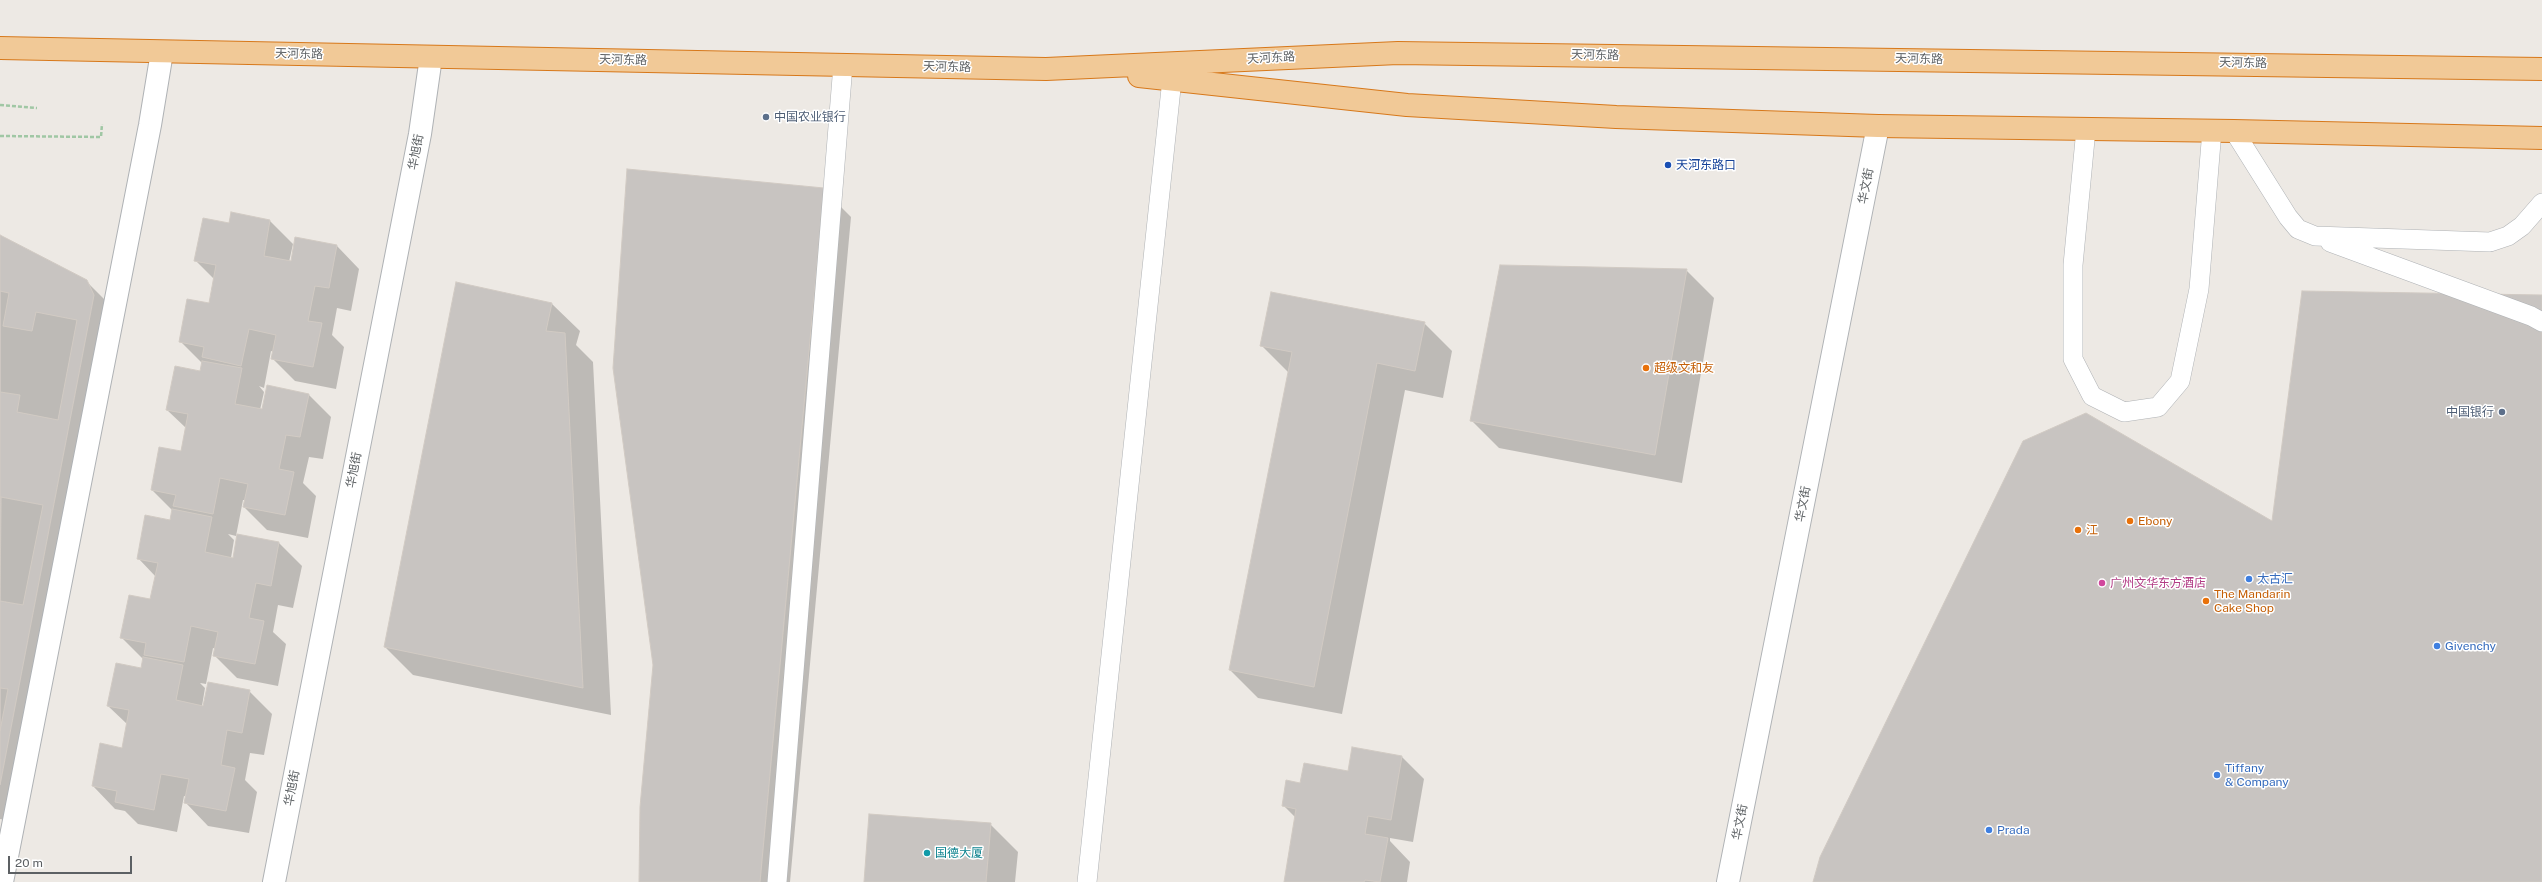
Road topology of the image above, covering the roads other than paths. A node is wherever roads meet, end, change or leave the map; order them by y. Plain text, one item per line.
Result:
1 (0, 48) edge
2 (162, 52) junction
3 (431, 57) junction
4 (843, 65) junction
5 (1046, 69) junction
6 (2542, 69) edge
7 (1172, 79) junction
8 (1878, 126) junction
9 (2086, 129) junction
10 (2212, 130) junction
11 (2234, 131) junction
12 (2542, 138) edge
13 (2542, 203) edge
14 (2315, 236) junction
15 (2542, 322) edge
16 (1, 882) edge
17 (274, 882) edge
18 (777, 882) edge
19 (1087, 882) edge
20 (1728, 882) edge

1 - 2 highway, 天河东路
2 - 3 highway, 天河东路
2 - 16 street
3 - 4 highway, 天河东路
3 - 17 street, 华旭街
4 - 5 highway, 天河东路
4 - 18 lane
5 - 6 highway, 天河东路
5 - 7 highway
7 - 8 highway
7 - 19 lane
8 - 9 highway
8 - 20 street, 华文街
9 - 10 highway
9 - 10 lane
10 - 11 highway
11 - 12 highway
11 - 14 lane
13 - 14 lane
14 - 15 lane

